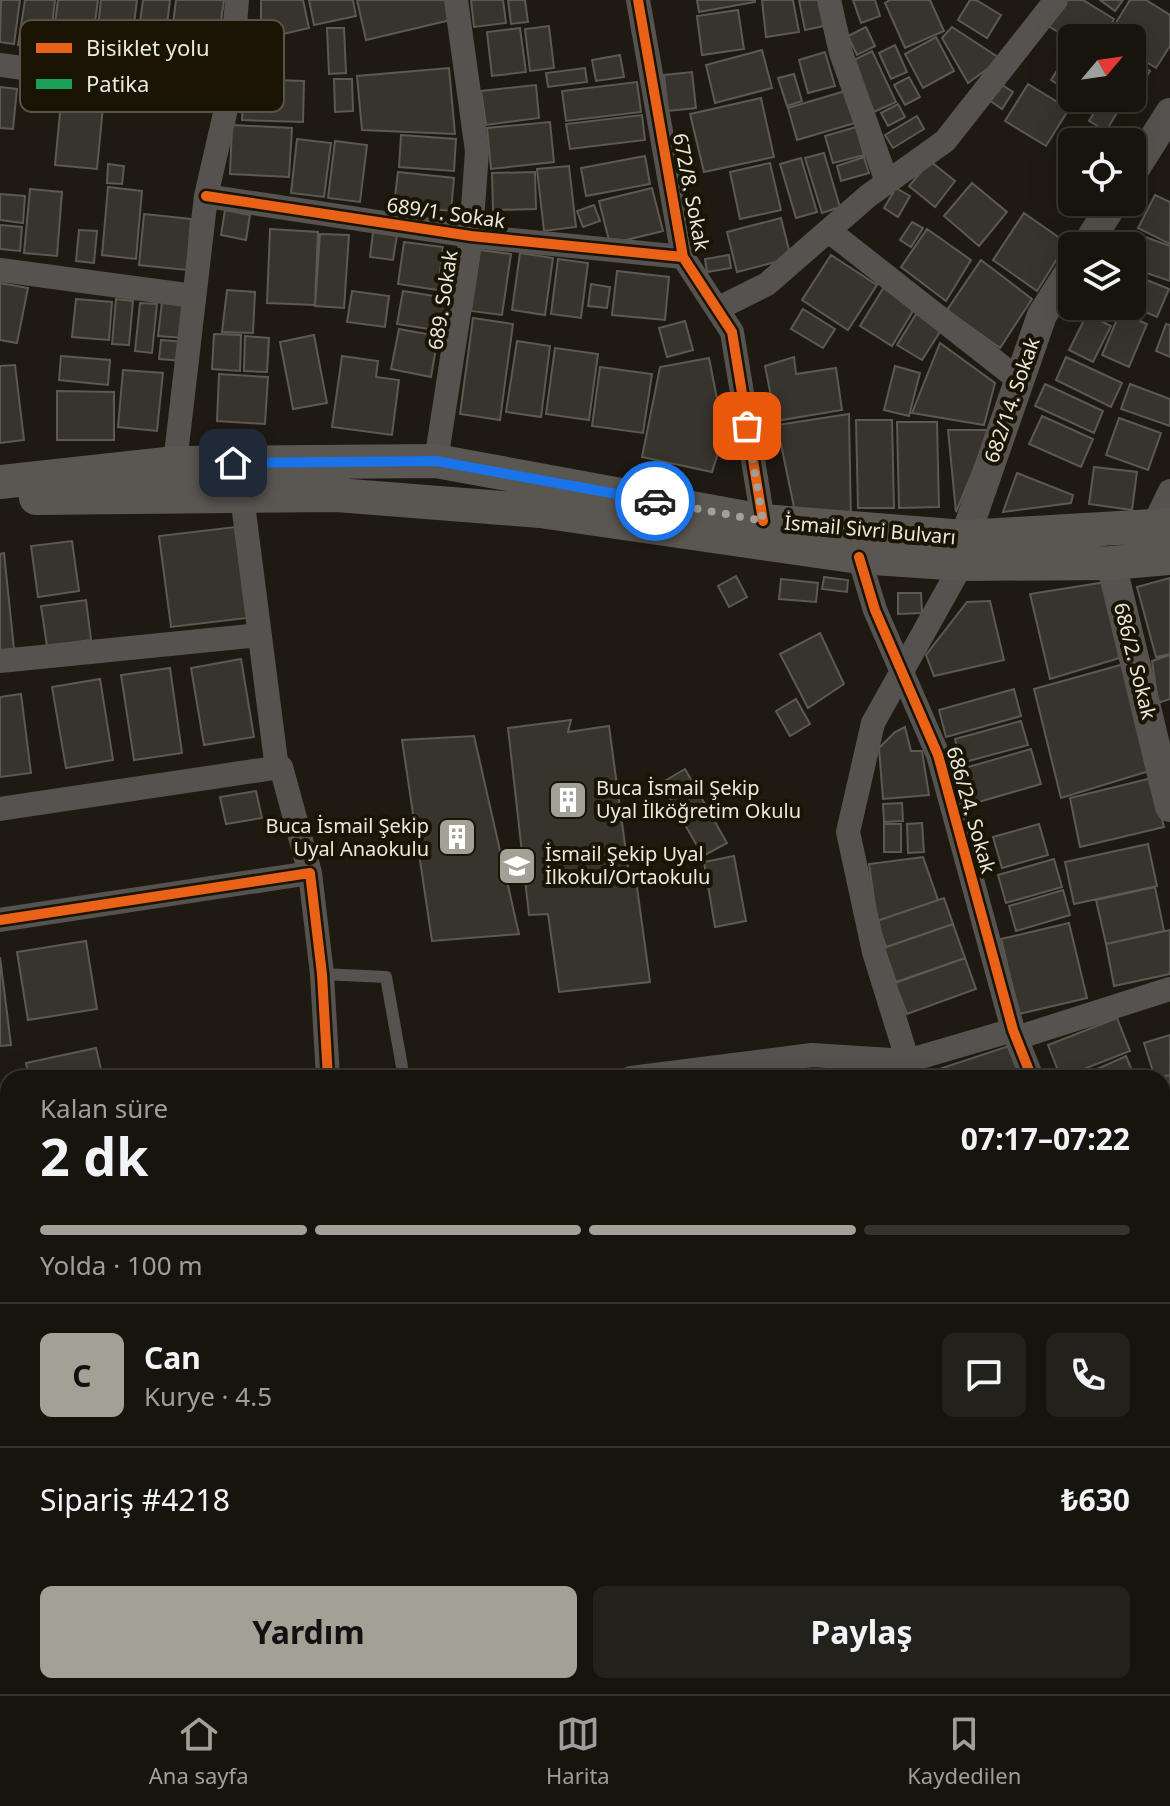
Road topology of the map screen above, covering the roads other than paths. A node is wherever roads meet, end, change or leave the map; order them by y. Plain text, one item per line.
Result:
1 (237, 0) edge
2 (456, 0) edge
3 (638, 0) edge
4 (829, 0) edge
5 (1056, 0) edge
6 (235, 20) edge
7 (0, 65) edge
8 (20, 68) edge
9 (225, 112) edge
10 (1170, 113) edge
11 (1146, 151) edge
12 (887, 182) junction
13 (206, 196) junction
14 (829, 231) junction
15 (471, 236) junction
16 (683, 257) junction
17 (0, 270) edge
18 (1058, 290) edge
19 (194, 296) junction
20 (717, 309) junction
21 (1019, 380) junction
22 (436, 461) junction
23 (175, 463) junction
24 (0, 482) edge
25 (1170, 491) edge
26 (242, 496) junction
27 (0, 505) edge
28 (763, 521) junction
29 (1162, 525) edge
30 (964, 551) junction
31 (859, 557) junction
32 (1170, 558) edge
33 (1111, 563) junction
34 (260, 635) junction
35 (0, 661) edge
36 (902, 674) junction
37 (277, 769) junction
38 (1170, 807) edge
39 (0, 809) edge
40 (310, 873) junction
41 (0, 920) edge
42 (322, 974) junction
43 (1170, 989) edge
44 (1014, 1034) junction
45 (328, 1070) edge
46 (403, 1070) edge
47 (707, 1070) edge
48 (910, 1070) edge
49 (1029, 1070) edge

1 - 6 street
2 - 15 street, 689. Sokak
3 - 16 street, 672/8. Sokak
4 - 12 street
5 - 12 street
7 - 8 street
9 - 13 street
10 - 11 street
12 - 14 street
13 - 15 street, 689/1. Sokak
13 - 19 street
14 - 20 street
14 - 21 street
15 - 16 street, 689/1. Sokak
15 - 22 street, 689. Sokak
16 - 20 street, 672/8. Sokak
17 - 19 street
18 - 21 street, 682/14. Sokak
19 - 23 street
20 - 28 street, 672/8. Sokak
21 - 30 street, 682/14. Sokak
22 - 23 main road, İsmail Sivri Bulvarı
22 - 28 main road, İsmail Sivri Bulvarı
23 - 24 main road, İsmail Sivri Bulvarı
25 - 29 street
26 - 27 main road, İsmail Sivri Bulvarı
26 - 31 main road, İsmail Sivri Bulvarı
26 - 34 street
28 - 30 main road, İsmail Sivri Bulvarı
29 - 30 main road, İsmail Sivri Bulvarı
30 - 31 main road, İsmail Sivri Bulvarı
30 - 33 main road, İsmail Sivri Bulvarı
30 - 36 street
31 - 36 street, 686/24. Sokak
32 - 33 main road, İsmail Sivri Bulvarı
33 - 38 street, 686/2. Sokak
34 - 35 street
34 - 37 street
36 - 44 street, 686/24. Sokak
36 - 48 street
37 - 39 street
37 - 40 street
40 - 41 street
40 - 42 street
42 - 45 street
42 - 46 lane
43 - 44 street
44 - 48 street
44 - 49 street, 686/24. Sokak
47 - 48 street

